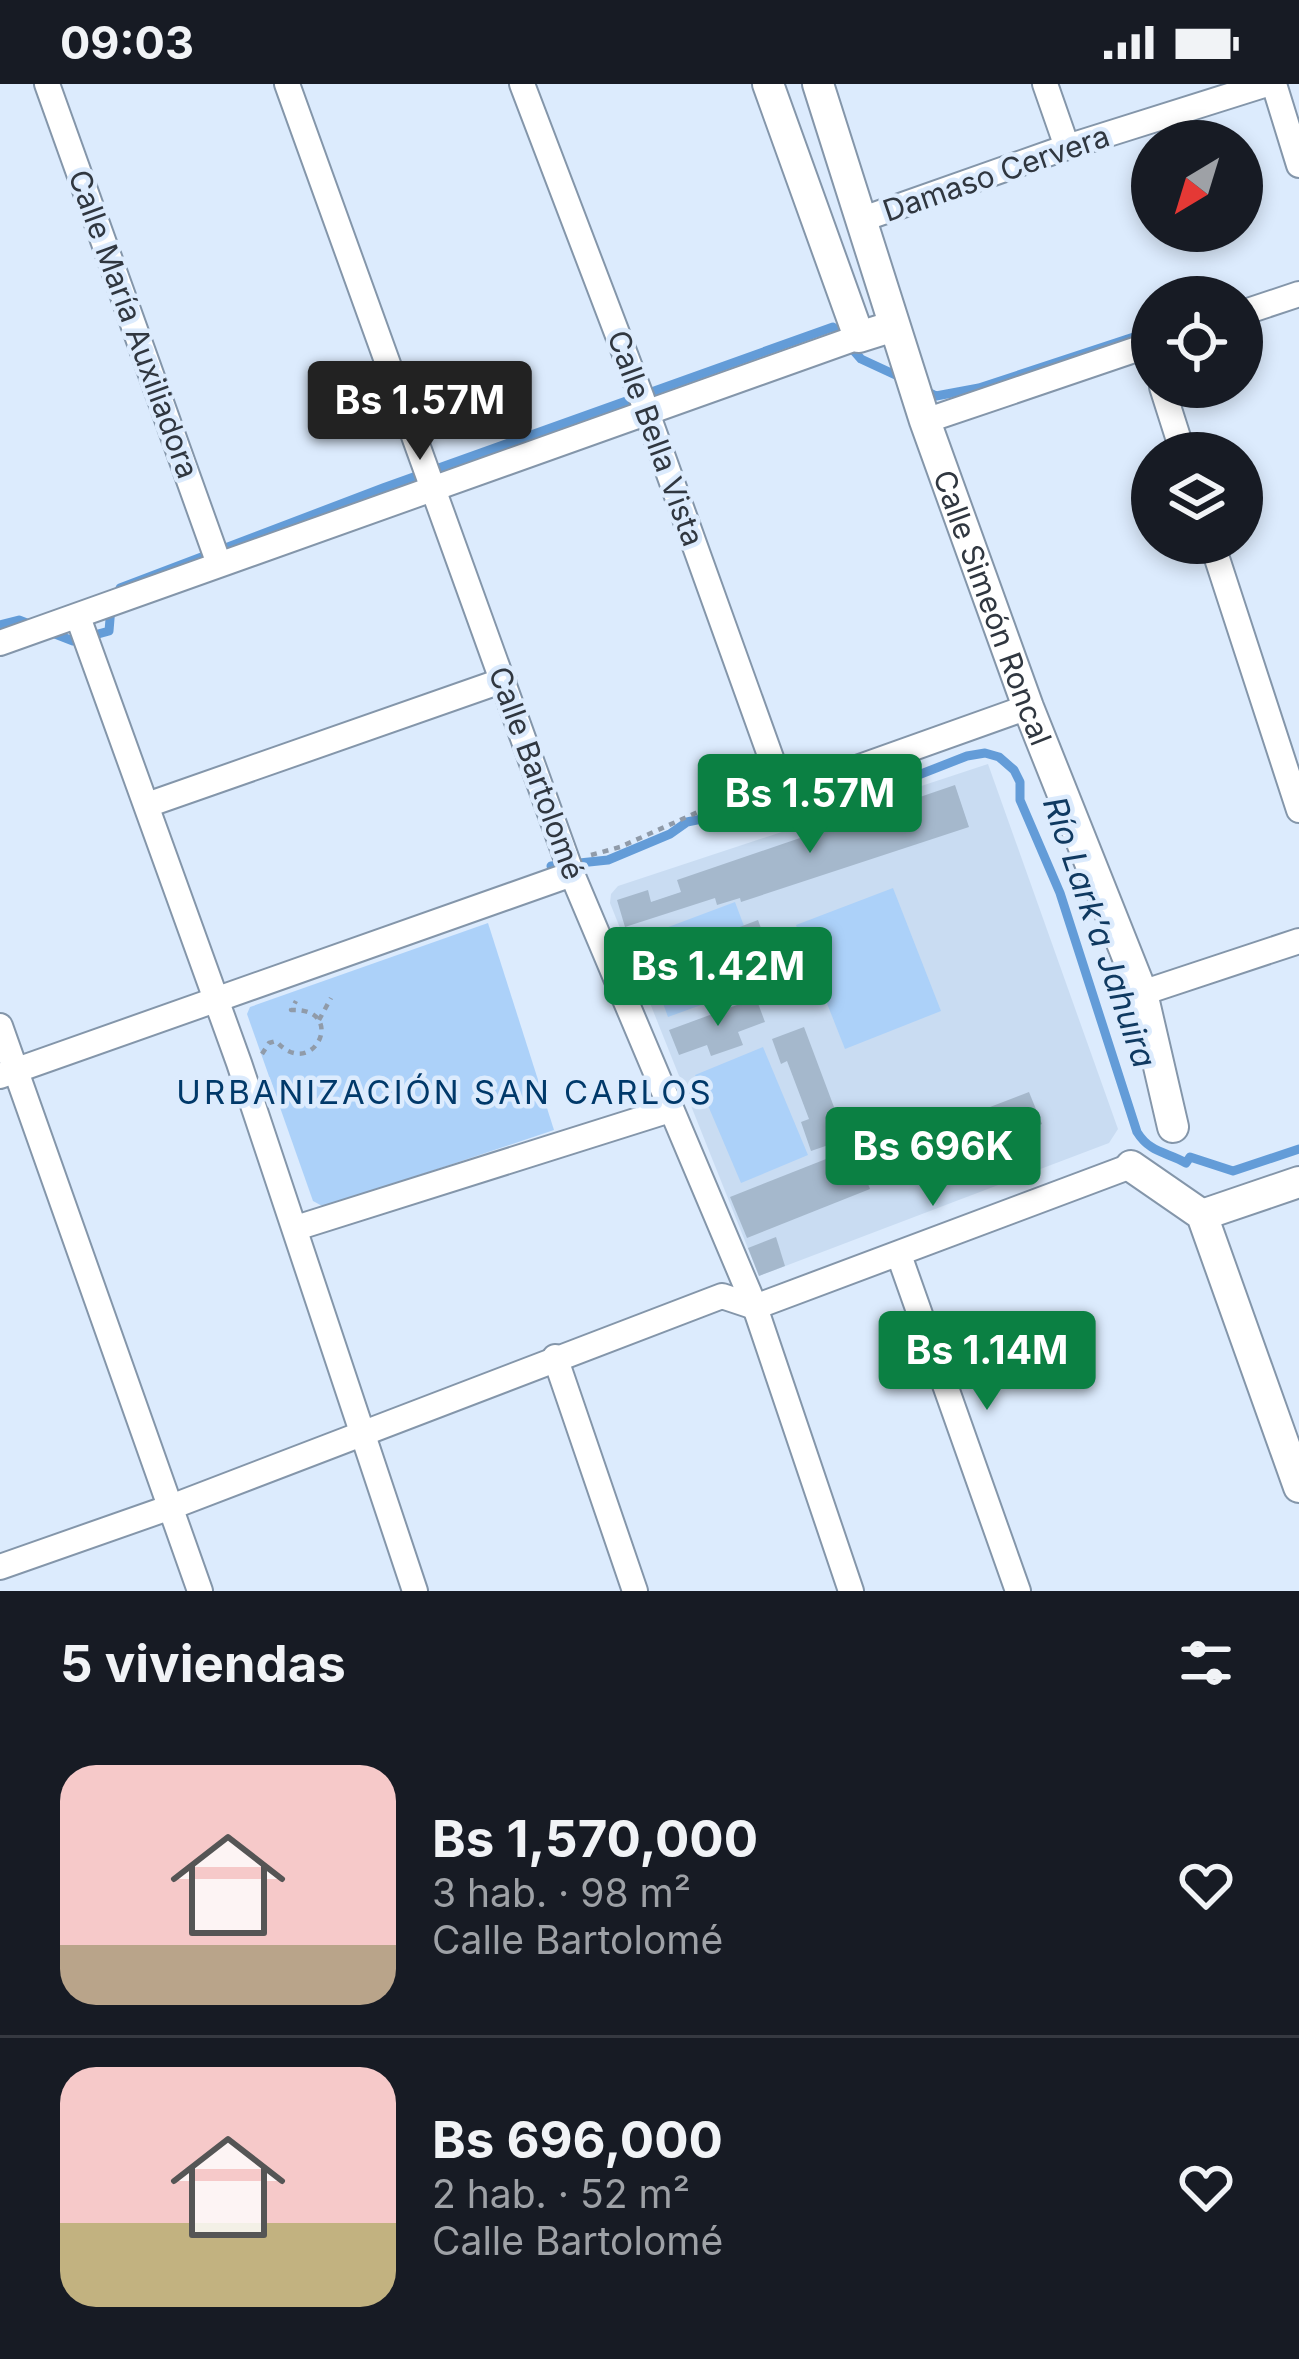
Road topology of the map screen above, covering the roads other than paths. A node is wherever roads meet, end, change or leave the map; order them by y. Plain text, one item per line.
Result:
1 (47, 84) edge
2 (287, 84) edge
3 (523, 84) edge
4 (768, 84) edge
5 (818, 84) edge
6 (1045, 84) edge
7 (1271, 84) edge
8 (1067, 147) junction
9 (1299, 164) edge
10 (863, 219) junction
11 (1299, 294) edge
12 (1263, 307) edge
13 (894, 326) junction
14 (859, 337) junction
15 (1131, 355) edge
16 (647, 412) junction
17 (925, 421) junction
18 (434, 490) junction
19 (219, 564) junction
20 (1219, 564) edge
21 (78, 617) junction
22 (1, 639) edge
23 (504, 680) junction
24 (1028, 707) junction
25 (147, 805) junction
26 (1299, 810) edge
27 (572, 874) junction
28 (1299, 940) edge
29 (1142, 993) junction
30 (216, 999) junction
31 (0, 1026) edge
32 (8, 1073) edge
33 (670, 1110) junction
34 (1173, 1127) dead end
35 (1131, 1166) joint
36 (1299, 1182) edge
37 (1202, 1215) junction
38 (296, 1228) junction
39 (899, 1255) junction
40 (755, 1307) junction
41 (555, 1358) junction
42 (364, 1434) junction
43 (1299, 1487) edge
44 (171, 1507) junction
45 (0, 1567) edge
46 (200, 1591) edge
47 (415, 1591) edge
48 (635, 1591) edge
49 (851, 1591) edge
50 (1018, 1591) edge

1 - 19 street, Calle María Auxiliadora
2 - 18 street, Calle Bartolomé
3 - 16 street, Calle Bella Vista
4 - 14 street
5 - 10 street, Calle Simeón Roncal
6 - 8 street
7 - 8 street, Damaso Cervera
7 - 9 street
8 - 10 street, Damaso Cervera
10 - 13 street, Calle Simeón Roncal
11 - 12 street
13 - 14 street
13 - 17 street, Calle Simeón Roncal
14 - 16 street
15 - 17 street
16 - 18 street
16 - 24 street, Calle Bella Vista
17 - 24 street, Calle Simeón Roncal
18 - 19 street
18 - 23 street, Calle Bartolomé
19 - 21 street
20 - 26 street
21 - 22 street
21 - 25 street
23 - 25 street
23 - 27 street, Calle Bartolomé
24 - 29 street, Calle Simeón Roncal
25 - 30 street
27 - 30 street
27 - 33 street, Calle Bartolomé
28 - 29 street
29 - 34 street, Calle Simeón Roncal
30 - 32 street
30 - 38 street
31 - 32 street
32 - 44 street
33 - 38 street
33 - 40 street, Calle Bartolomé
35 - 37 street
35 - 39 street
36 - 37 street
37 - 43 street
38 - 42 street
39 - 40 street
39 - 50 street
40 - 41 street
40 - 49 street, Calle Bartolomé
41 - 42 street
41 - 48 street
42 - 44 street
42 - 47 street
44 - 45 street
44 - 46 street

